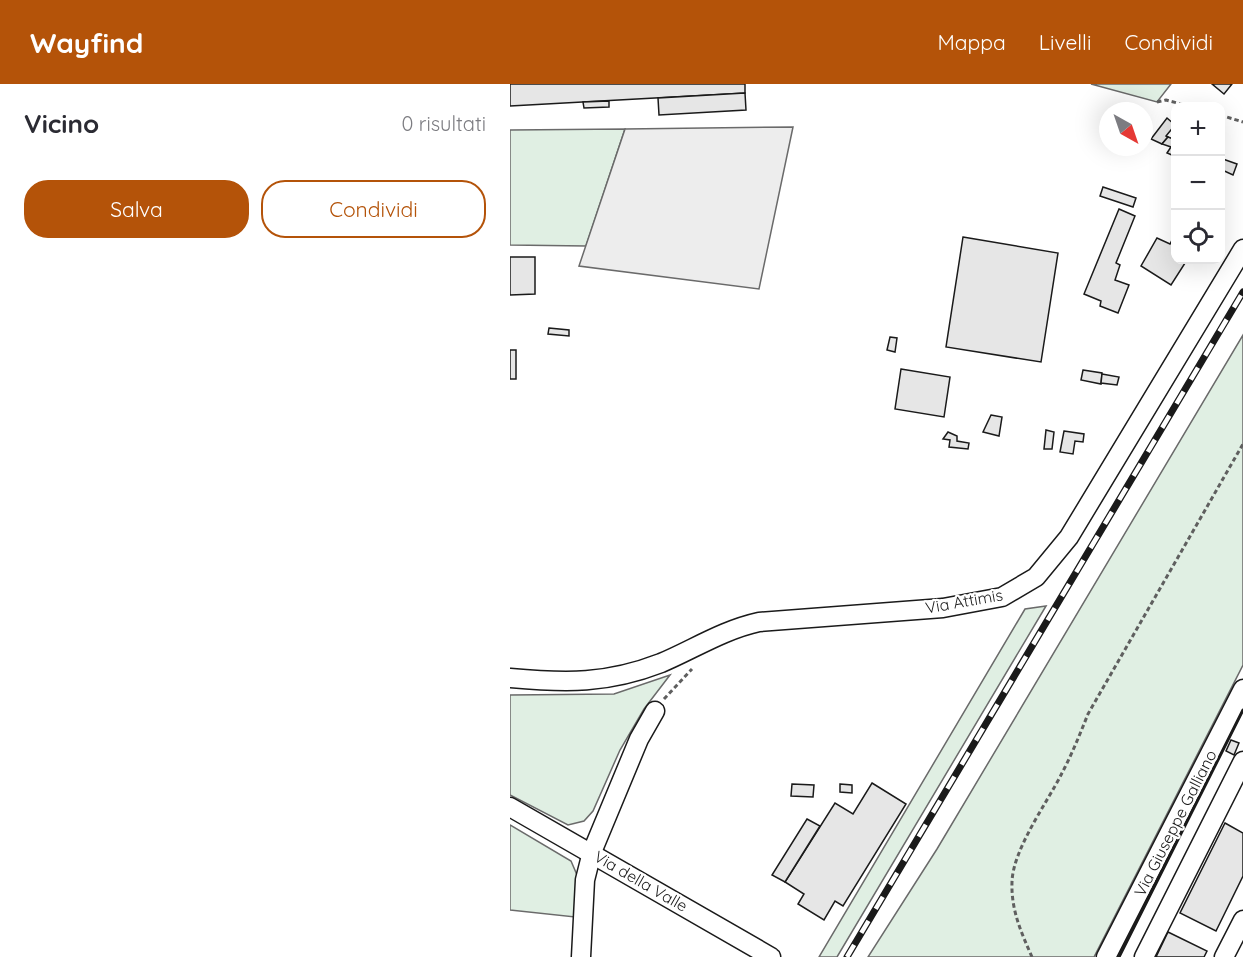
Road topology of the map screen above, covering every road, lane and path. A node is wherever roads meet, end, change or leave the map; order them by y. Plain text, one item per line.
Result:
1 (1157, 102) dead end
2 (1174, 102) edge
3 (1225, 117) edge
4 (1243, 122) edge
5 (1243, 249) edge
6 (1243, 444) edge
7 (685, 675) dead end
8 (510, 678) edge
9 (1243, 689) edge
10 (655, 711) joint
11 (1243, 761) edge
12 (510, 807) edge
13 (591, 852) junction
14 (1243, 920) edge
15 (581, 957) edge
16 (771, 957) edge
17 (1032, 957) edge
18 (1106, 957) edge
19 (1144, 957) edge
20 (1224, 957) edge

1 - 2 path
3 - 4 path
5 - 8 street, Via Attimis
6 - 17 path
7 - 10 path
9 - 18 street, Via Giuseppe Galliano
10 - 13 street
11 - 19 street
12 - 13 street, Via della Valle
13 - 15 street
13 - 16 street, Via della Valle
14 - 20 street

